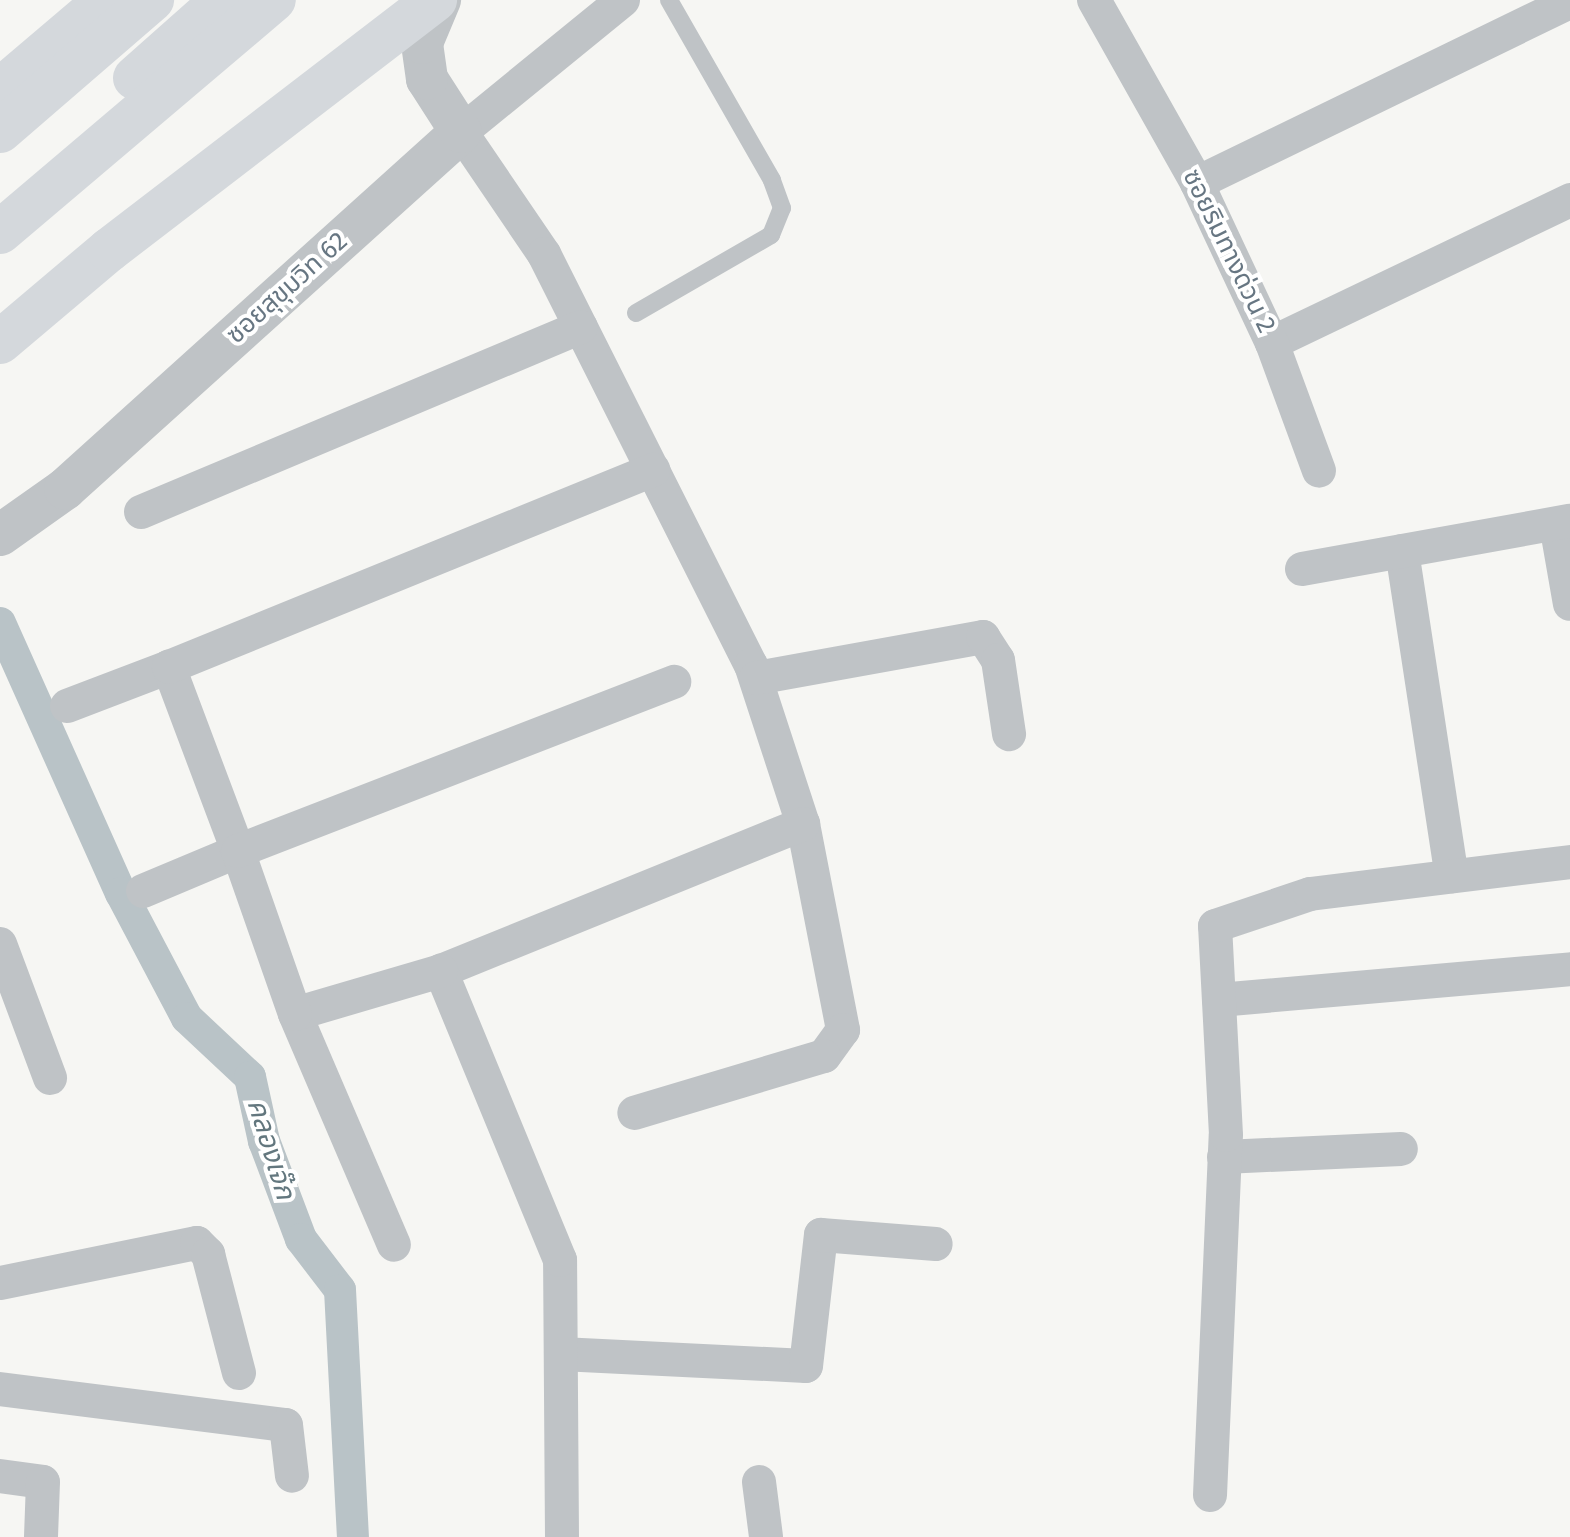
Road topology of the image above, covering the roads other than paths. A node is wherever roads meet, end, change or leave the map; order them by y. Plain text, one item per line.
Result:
1 (93, 0) edge
2 (106, 0) edge
3 (152, 0) edge
4 (223, 0) edge
5 (274, 0) edge
6 (438, 0) edge
7 (623, 0) edge
8 (669, 0) edge
9 (1094, 0) edge
10 (1570, 2) edge
11 (40, 55) junction
12 (0, 90) edge
13 (0, 131) edge
14 (461, 132) junction
15 (1197, 183) junction
16 (0, 199) edge
17 (1570, 200) edge
18 (0, 232) edge
19 (636, 313) dead end
20 (581, 327) junction
21 (0, 342) edge
22 (1272, 343) junction
23 (653, 470) junction
24 (1319, 471) dead end
25 (141, 512) dead end
26 (1563, 523) edge
27 (1, 534) edge
28 (1402, 551) junction
29 (1302, 569) dead end
30 (1570, 604) edge
31 (169, 667) junction
32 (756, 678) junction
33 (674, 682) dead end
34 (67, 706) dead end
35 (1009, 734) dead end
36 (803, 824) junction
37 (238, 851) junction
38 (1570, 862) edge
39 (1452, 876) junction
40 (143, 891) dead end
41 (0, 944) edge
42 (1570, 969) edge
43 (441, 971) junction
44 (1219, 1000) junction
45 (295, 1014) junction
46 (50, 1078) dead end
47 (634, 1113) dead end
48 (1401, 1149) dead end
49 (1224, 1157) junction
50 (936, 1244) dead end
51 (394, 1245) dead end
52 (0, 1283) edge
53 (561, 1354) junction
54 (239, 1373) dead end
55 (0, 1389) edge
56 (0, 1476) edge
57 (292, 1476) dead end
58 (759, 1482) dead end
59 (1210, 1495) dead end
60 (41, 1537) edge
61 (562, 1537) edge
62 (766, 1537) edge

1 - 11 highway
2 - 11 highway
3 - 13 highway
4 - 16 highway
5 - 18 highway
6 - 14 street
6 - 21 highway
7 - 14 street
8 - 19 lane
9 - 15 street, ซอยริมทางด่วน 2
10 - 15 street
11 - 12 highway
14 - 20 street
14 - 27 street, ซอยสุขุมวิท 62
15 - 22 street, ซอยริมทางด่วน 2
17 - 22 street, ซอยริมทางด่วน 2
20 - 23 street
20 - 25 street
22 - 24 street
23 - 31 street
23 - 32 street
26 - 28 street
26 - 30 street
28 - 29 street
28 - 39 street
31 - 34 street
31 - 37 street
32 - 35 street
32 - 36 street
33 - 37 street
36 - 43 street
36 - 47 street
37 - 40 street
37 - 45 street
38 - 39 street
39 - 44 street
41 - 46 street
42 - 44 street
43 - 45 street
43 - 53 street
44 - 49 street
45 - 51 street
48 - 49 street
49 - 59 street
50 - 53 street
52 - 54 street
53 - 61 street
55 - 57 street
56 - 60 street
58 - 62 street

